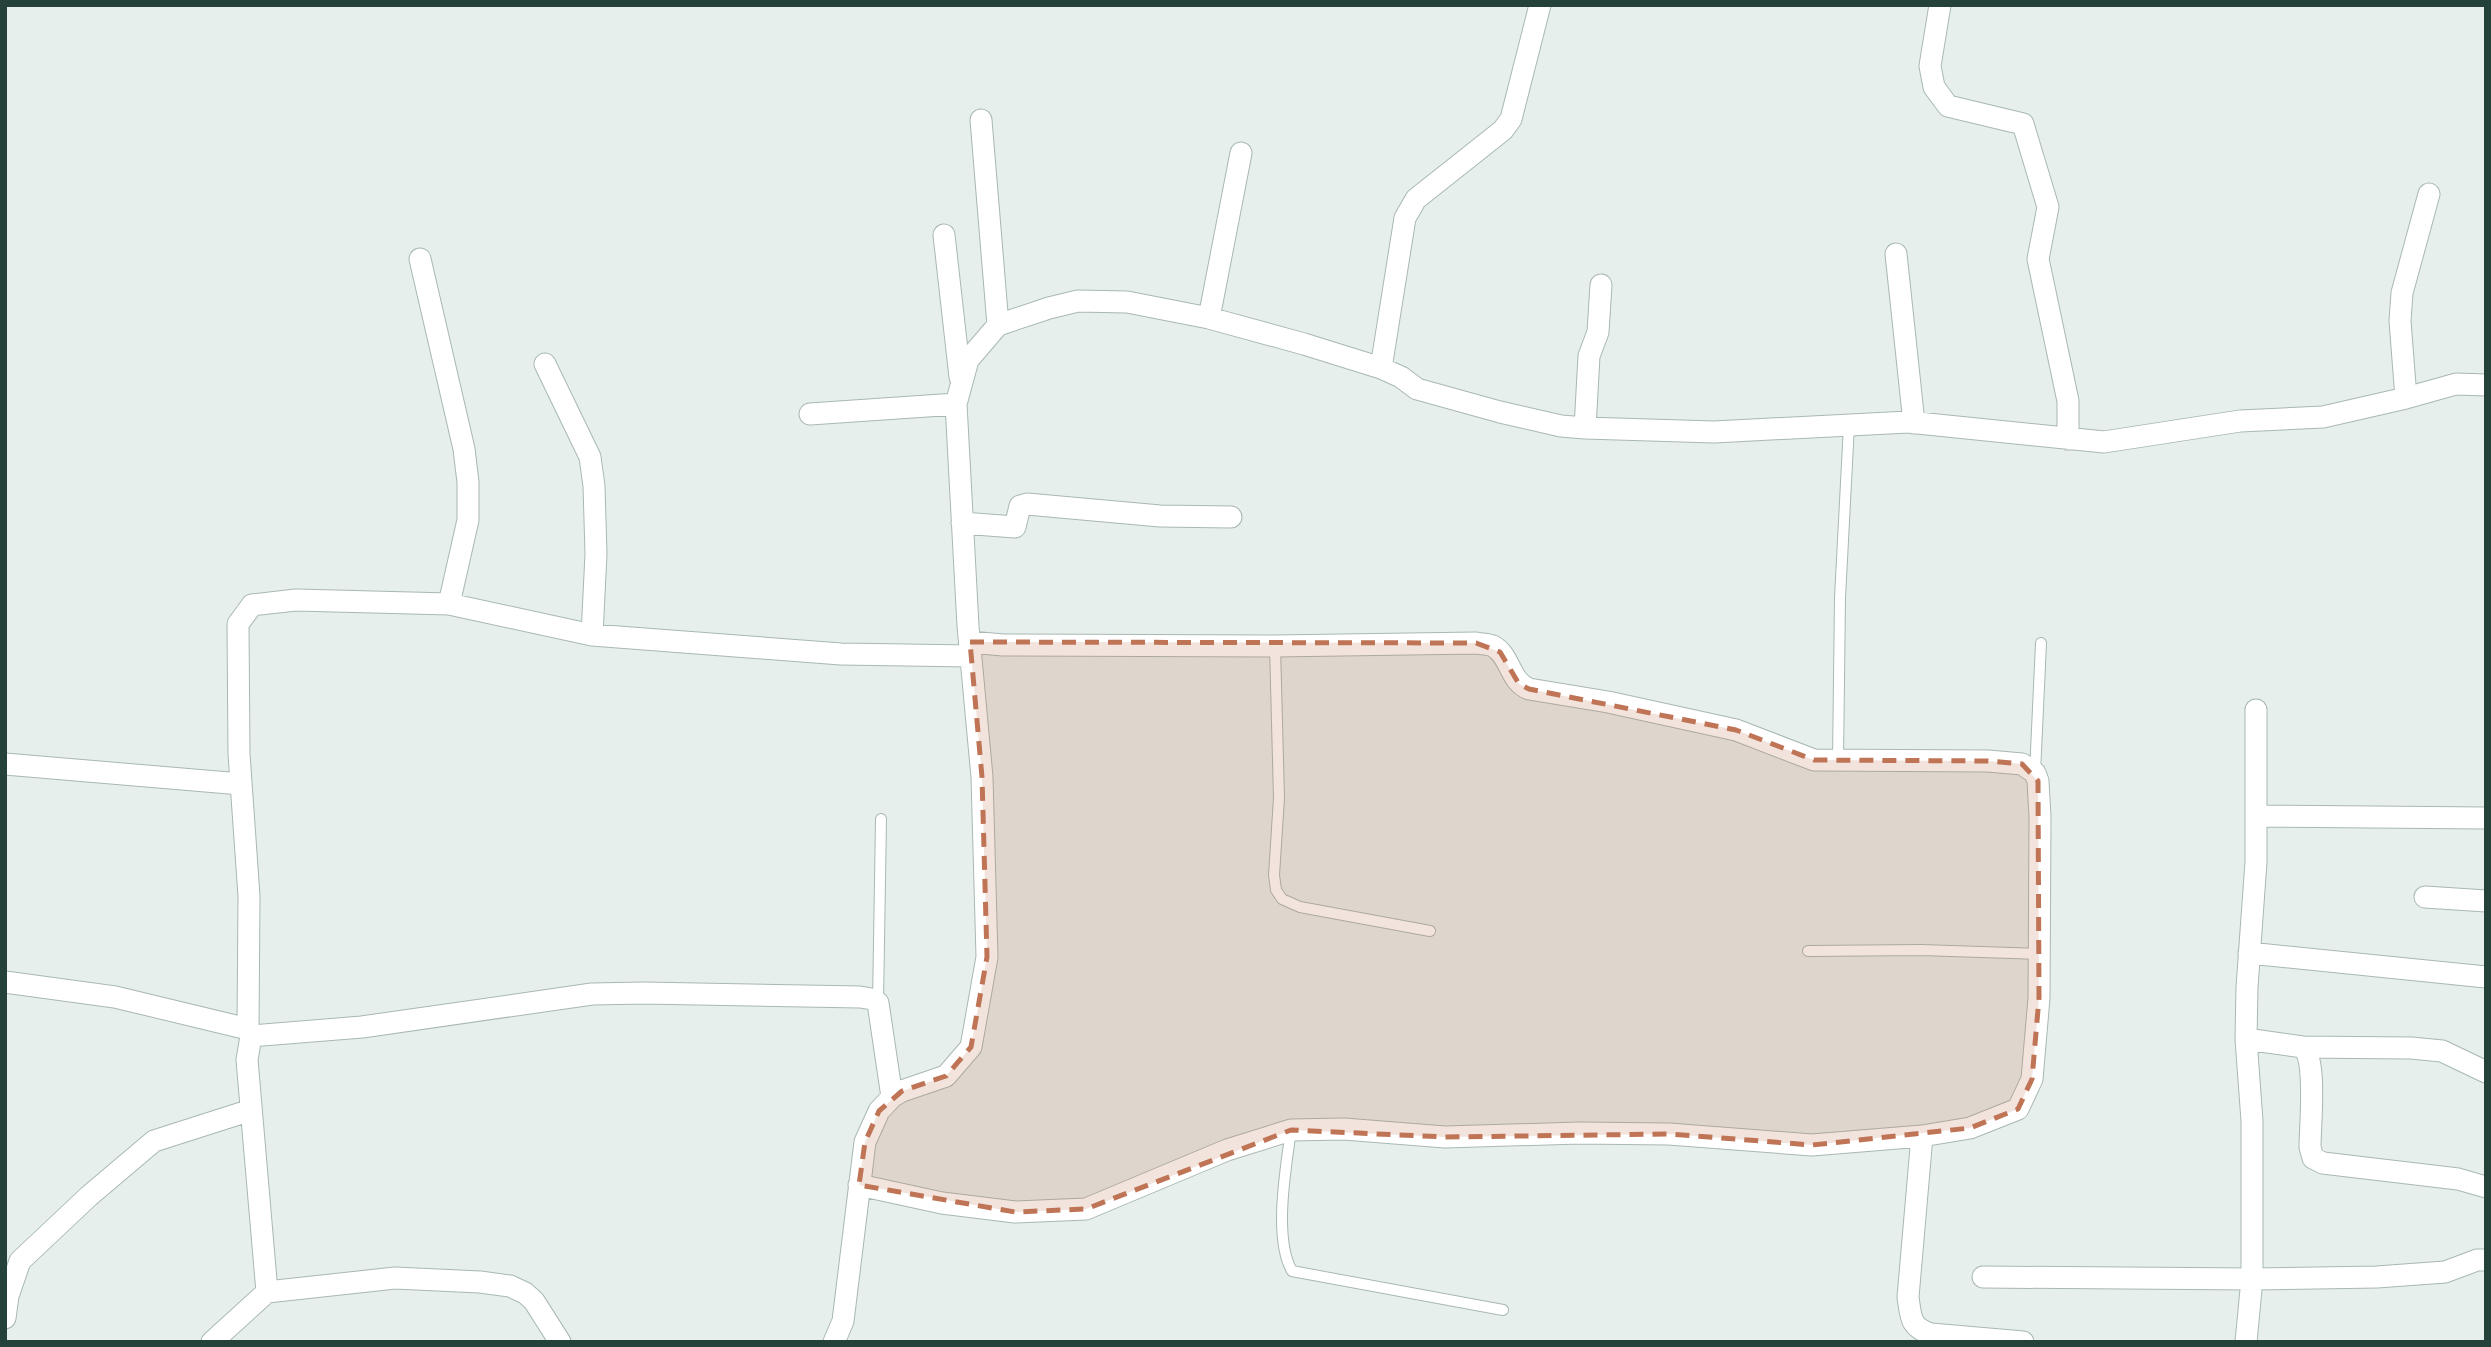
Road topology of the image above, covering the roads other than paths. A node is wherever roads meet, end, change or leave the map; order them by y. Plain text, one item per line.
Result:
1 (1540, 5) edge
2 (1940, 5) edge
3 (981, 120) dead end
4 (1241, 153) dead end
5 (2430, 194) dead end
6 (944, 235) dead end
7 (1896, 254) dead end
8 (420, 259) dead end
9 (1601, 285) dead end
10 (1209, 318) junction
11 (998, 325) junction
12 (545, 365) dead end
13 (1381, 368) junction
14 (2486, 385) edge
15 (958, 393) junction
16 (2406, 398) junction
17 (810, 414) dead end
18 (1914, 423) junction
19 (1849, 425) junction
20 (1584, 428) junction
21 (2068, 439) junction
22 (1231, 517) dead end
23 (962, 523) junction
24 (449, 604) junction
25 (592, 635) junction
26 (2041, 643) dead end
27 (1276, 646) junction
28 (971, 649) junction
29 (2256, 710) dead end
30 (1838, 761) junction
31 (5, 764) edge
32 (2035, 773) junction
33 (241, 784) junction
34 (2256, 816) junction
35 (2486, 818) edge
36 (881, 819) dead end
37 (2426, 897) dead end
38 (2486, 901) edge
39 (1430, 931) dead end
40 (1808, 951) dead end
41 (2249, 953) junction
42 (2039, 954) junction
43 (2486, 977) edge
44 (5, 982) edge
45 (878, 1003) junction
46 (249, 1032) junction
47 (2246, 1039) junction
48 (2303, 1047) junction
49 (2486, 1072) edge
50 (892, 1097) junction
51 (251, 1110) junction
52 (1291, 1130) junction
53 (1922, 1136) junction
54 (859, 1185) junction
55 (2486, 1187) edge
56 (13, 1259) edge
57 (2486, 1260) edge
58 (1983, 1277) dead end
59 (2252, 1279) junction
60 (267, 1292) junction
61 (1503, 1310) dead end
62 (5, 1318) edge
63 (212, 1342) edge
64 (560, 1342) edge
65 (834, 1342) edge
66 (2023, 1342) edge
67 (2246, 1342) edge

1 - 13 street
2 - 21 street
3 - 11 street
4 - 10 street
5 - 16 street
6 - 15 street
7 - 18 street
8 - 24 street
9 - 20 street
10 - 11 street
10 - 13 street
11 - 15 street
12 - 25 street
13 - 20 street
14 - 16 street
15 - 17 street
15 - 23 street
16 - 21 street
18 - 19 street
18 - 21 street
19 - 20 street
19 - 30 lane
22 - 23 street
23 - 28 street
24 - 25 street
24 - 33 street
25 - 28 street
26 - 32 lane
27 - 28 street
27 - 30 street
27 - 39 lane
28 - 50 street
29 - 34 street
30 - 32 street
31 - 33 street
32 - 42 street
33 - 46 street
34 - 35 street
34 - 41 street
36 - 45 lane
37 - 38 street
40 - 42 lane
41 - 43 street
41 - 47 street
42 - 53 street
44 - 46 street
45 - 46 street
45 - 50 street
46 - 51 street
47 - 48 street
47 - 59 street
48 - 49 street
48 - 55 street
50 - 54 street
51 - 56 street
51 - 60 street
52 - 53 street
52 - 54 street
52 - 61 lane
53 - 66 street
54 - 65 street
56 - 62 street
57 - 59 street
58 - 59 street
59 - 67 street
60 - 63 street
60 - 64 street

